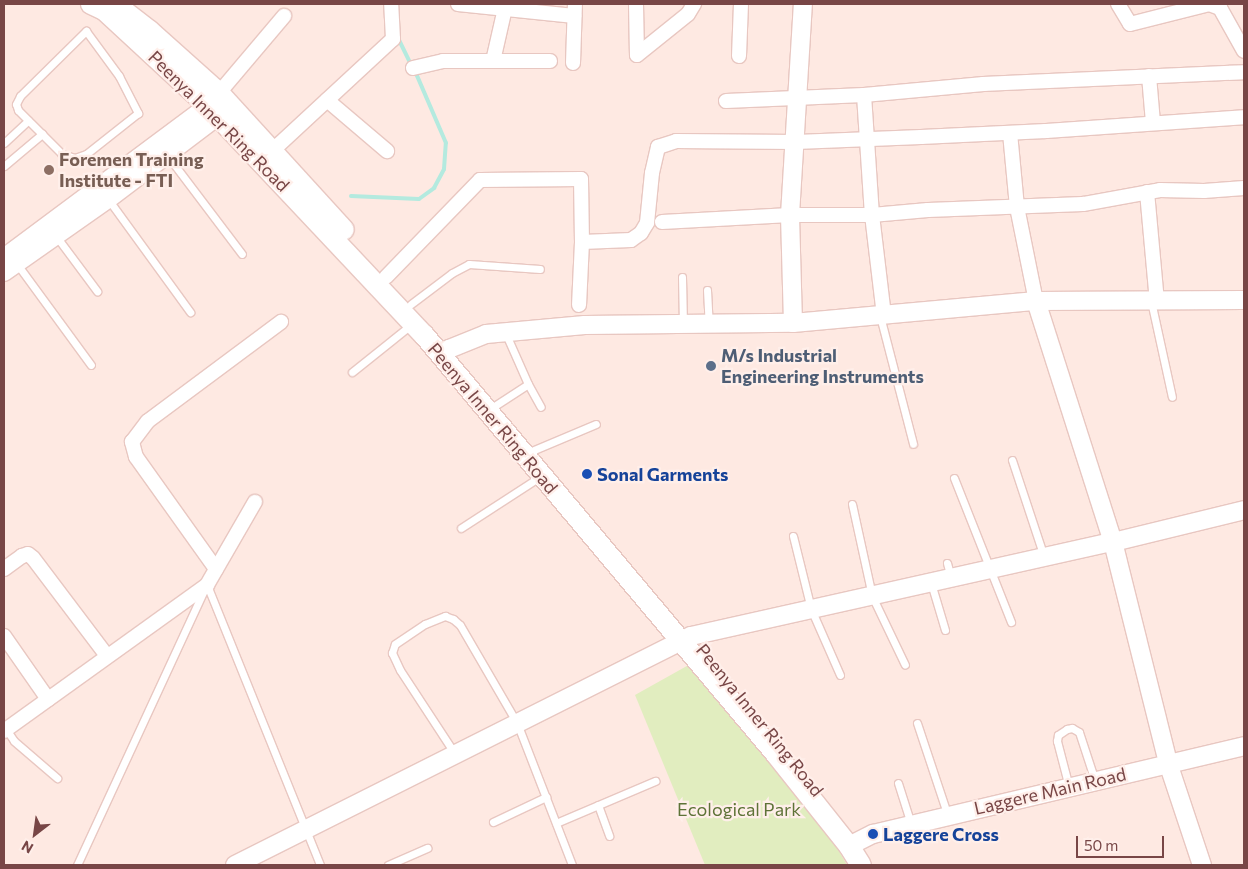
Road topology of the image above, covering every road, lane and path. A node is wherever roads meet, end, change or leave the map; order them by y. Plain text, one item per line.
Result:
1 (91, 4) edge
2 (115, 4) edge
3 (391, 4) edge
4 (458, 4) edge
5 (636, 4) edge
6 (741, 4) edge
7 (803, 4) edge
8 (1118, 4) edge
9 (1215, 5) edge
10 (506, 7) edge
11 (690, 7) edge
12 (574, 10) edge
13 (284, 16) dead end
14 (1244, 51) edge
15 (739, 56) dead end
16 (493, 61) junction
17 (550, 61) dead end
18 (573, 63) dead end
19 (413, 68) dead end
20 (1244, 72) edge
21 (1149, 76) junction
22 (864, 95) junction
23 (798, 98) junction
24 (327, 100) junction
25 (726, 101) dead end
26 (219, 105) junction
27 (1244, 117) edge
28 (28, 121) junction
29 (1154, 123) junction
30 (1010, 133) junction
31 (42, 134) junction
32 (867, 139) junction
33 (796, 142) junction
34 (4, 143) edge
35 (272, 151) junction
36 (387, 151) dead end
37 (166, 155) junction
38 (4, 166) edge
39 (1244, 188) edge
40 (1147, 192) junction
41 (108, 199) junction
42 (1017, 207) junction
43 (790, 215) junction
44 (872, 215) junction
45 (662, 222) dead end
46 (56, 236) junction
47 (582, 242) junction
48 (242, 254) dead end
49 (8, 264) edge
50 (540, 269) dead end
51 (386, 277) junction
52 (682, 277) dead end
53 (707, 290) dead end
54 (97, 291) dead end
55 (1244, 300) edge
56 (1154, 301) junction
57 (1036, 302) junction
58 (579, 306) dead end
59 (190, 312) dead end
60 (412, 314) junction
61 (882, 315) junction
62 (281, 322) dead end
63 (793, 323) junction
64 (683, 324) junction
65 (709, 324) junction
66 (506, 332) junction
67 (445, 352) junction
68 (91, 365) dead end
69 (352, 372) dead end
70 (528, 384) junction
71 (1172, 397) dead end
72 (496, 405) junction
73 (541, 407) dead end
74 (596, 424) dead end
75 (913, 444) dead end
76 (534, 450) junction
77 (1012, 460) dead end
78 (542, 476) junction
79 (954, 478) dead end
80 (255, 502) dead end
81 (852, 504) dead end
82 (1244, 510) edge
83 (461, 528) dead end
84 (793, 536) dead end
85 (1113, 542) junction
86 (1044, 557) junction
87 (4, 569) edge
88 (216, 569) junction
89 (988, 570) junction
90 (931, 582) junction
91 (206, 584) junction
92 (872, 596) junction
93 (811, 609) junction
94 (1011, 622) dead end
95 (945, 630) dead end
96 (4, 636) edge
97 (686, 638) junction
98 (107, 656) junction
99 (905, 664) dead end
100 (840, 675) dead end
101 (48, 699) junction
102 (517, 723) junction
103 (917, 723) dead end
104 (5, 730) edge
105 (1244, 746) edge
106 (455, 754) junction
107 (1168, 764) junction
108 (57, 778) dead end
109 (655, 781) dead end
110 (1095, 781) junction
111 (898, 783) dead end
112 (1069, 787) junction
113 (546, 798) junction
114 (598, 805) junction
115 (948, 816) junction
116 (493, 822) dead end
117 (556, 823) junction
118 (911, 825) junction
119 (306, 829) junction
120 (609, 836) dead end
121 (853, 843) junction
122 (427, 848) dead end
123 (77, 865) edge
124 (234, 865) edge
125 (320, 865) edge
126 (388, 865) edge
127 (572, 865) edge
128 (861, 865) edge
129 (873, 865) edge
130 (1202, 865) edge

1 - 26 main road, Peenya Inner Ring Road
2 - 26 main road, Peenya Inner Ring Road
3 - 24 street
4 - 10 street
5 - 11 street
6 - 15 street
7 - 23 street
8 - 9 street
9 - 14 street
10 - 12 street
10 - 16 street
12 - 18 street
13 - 26 street
16 - 17 street
16 - 19 street
20 - 21 street
21 - 22 street
21 - 29 street
22 - 23 street
22 - 32 street
23 - 25 street
23 - 33 street
24 - 35 street
24 - 36 street
26 - 35 main road, Peenya Inner Ring Road
26 - 37 street
26 - 49 street
26 - 60 main road, Peenya Inner Ring Road
27 - 29 street
28 - 31 lane
28 - 31 lane
28 - 34 lane
29 - 30 street
30 - 32 street
30 - 42 street
31 - 38 lane
32 - 33 street
32 - 44 street
33 - 43 street
33 - 47 street
35 - 51 main road, Peenya Inner Ring Road
37 - 41 street
37 - 48 lane
39 - 40 street
40 - 42 street
40 - 56 street
41 - 46 street
41 - 59 lane
42 - 44 street
42 - 57 street
43 - 44 street
43 - 45 street
43 - 63 street
44 - 61 street
46 - 49 street
46 - 54 lane
47 - 51 street
47 - 58 street
49 - 68 lane
50 - 60 lane
51 - 60 main road, Peenya Inner Ring Road
52 - 64 lane
53 - 65 lane
55 - 56 street
56 - 57 street
56 - 71 lane
57 - 61 street
57 - 85 street
60 - 67 main road, Peenya Inner Ring Road
60 - 69 lane
61 - 63 street
61 - 75 lane
62 - 88 street
63 - 65 street
64 - 65 street
64 - 66 street
66 - 67 street
66 - 70 lane
67 - 72 main road, Peenya Inner Ring Road
67 - 78 main road, Peenya Inner Ring Road
70 - 72 lane
70 - 73 lane
72 - 76 main road, Peenya Inner Ring Road
74 - 76 lane
76 - 97 main road, Peenya Inner Ring Road
77 - 86 lane
78 - 83 lane
78 - 97 main road, Peenya Inner Ring Road
79 - 89 lane
80 - 88 street
81 - 92 lane
82 - 85 street
84 - 93 lane
85 - 86 street
85 - 107 street
86 - 89 street
87 - 98 street
88 - 91 street
89 - 90 street
89 - 94 lane
90 - 92 street
90 - 95 lane
91 - 98 street
91 - 119 lane
91 - 123 lane
92 - 93 street
92 - 99 lane
93 - 97 street
93 - 100 lane
96 - 101 street
97 - 102 street
97 - 121 main road, Peenya Inner Ring Road
98 - 101 street
101 - 104 street
102 - 106 street
102 - 106 lane
102 - 113 lane
103 - 115 lane
104 - 108 lane
105 - 107 street, Laggere Main Road
106 - 119 street
107 - 110 street, Laggere Main Road
107 - 130 street
109 - 114 lane
110 - 112 street, Laggere Main Road
110 - 112 lane
111 - 118 lane
112 - 115 street, Laggere Main Road
113 - 116 lane
113 - 117 lane
114 - 117 lane
114 - 120 lane
115 - 118 street, Laggere Main Road
117 - 127 lane
118 - 121 street, Laggere Main Road
119 - 124 street
119 - 125 lane
121 - 128 main road, Peenya Inner Ring Road
121 - 129 main road, Peenya Inner Ring Road
122 - 126 lane

